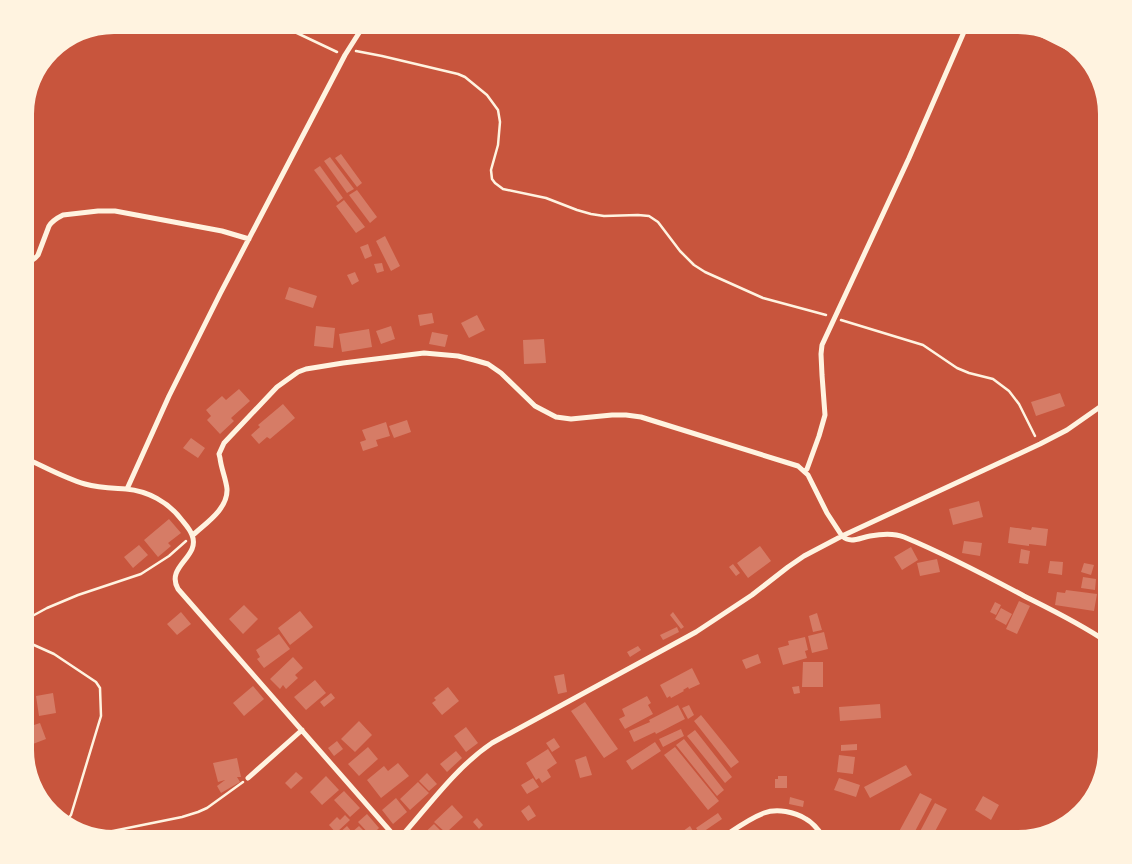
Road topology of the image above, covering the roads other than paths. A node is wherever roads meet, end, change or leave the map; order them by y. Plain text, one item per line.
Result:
1 (358, 34) edge
2 (963, 34) edge
3 (249, 239) junction
4 (34, 259) edge
5 (1098, 408) edge
6 (34, 462) edge
7 (805, 471) junction
8 (128, 489) junction
9 (192, 535) junction
10 (842, 536) junction
11 (1098, 637) edge
12 (302, 730) junction
13 (248, 778) road end
14 (390, 830) edge
15 (406, 830) edge
16 (734, 830) edge
17 (819, 830) edge

1 - 3 street
2 - 7 street
3 - 4 street
3 - 8 street
5 - 10 street
6 - 8 street
7 - 9 street
7 - 10 street
8 - 9 street
9 - 12 street
10 - 11 street
10 - 15 street
12 - 13 street
12 - 14 street
16 - 17 street

